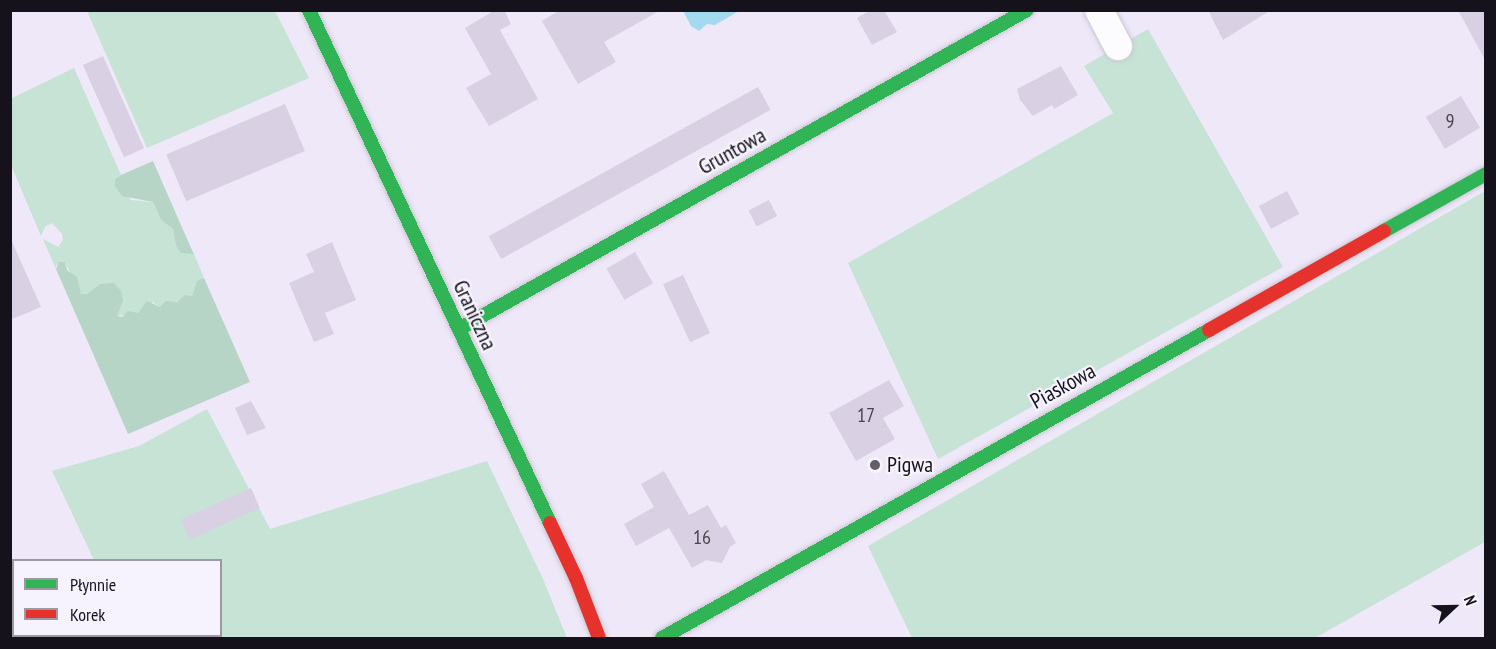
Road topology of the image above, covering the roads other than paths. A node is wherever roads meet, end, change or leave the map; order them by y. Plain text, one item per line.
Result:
1 (309, 10) edge
2 (1027, 10) edge
3 (1099, 10) edge
4 (1118, 46) dead end
5 (1485, 174) edge
6 (459, 329) junction
7 (598, 639) edge
8 (662, 639) edge

1 - 6 street, Graniczna
2 - 6 street, Gruntowa
3 - 4 street
5 - 8 street, Piaskowa
6 - 7 street, Graniczna

